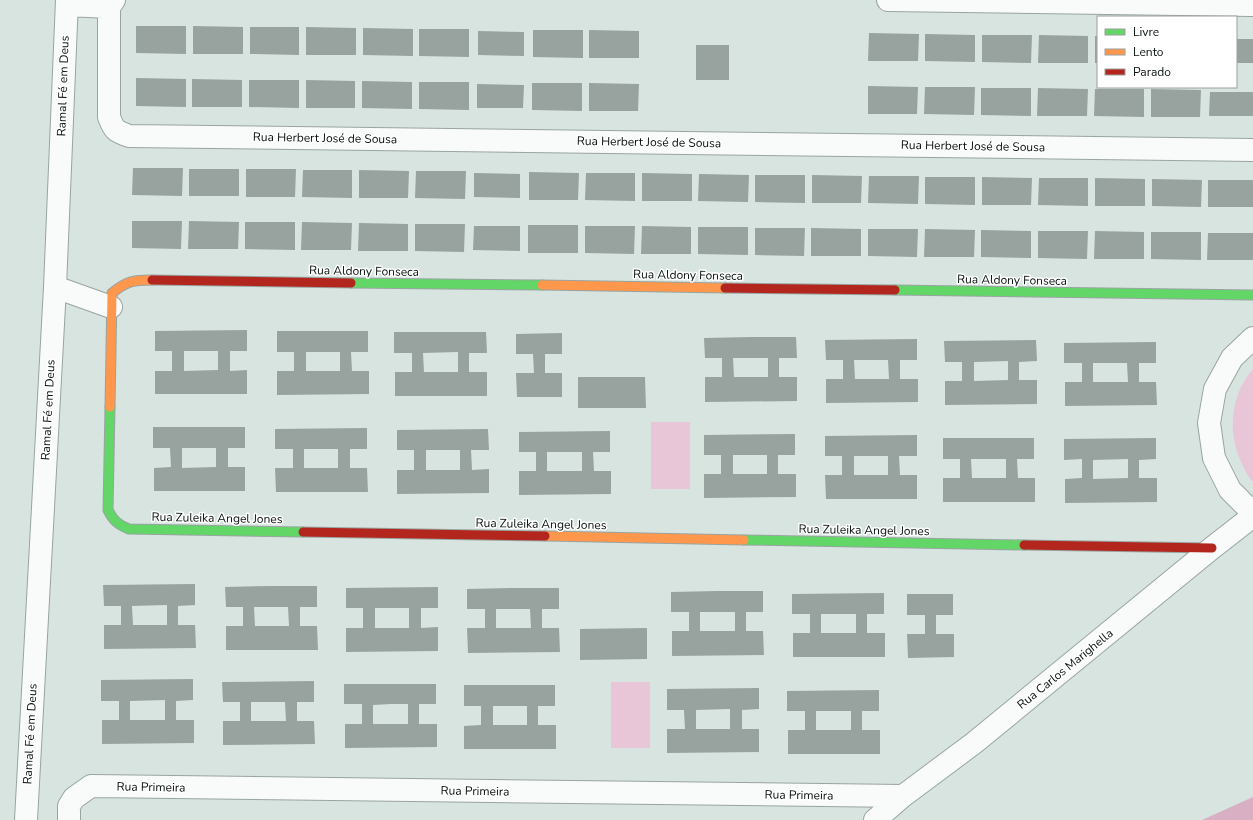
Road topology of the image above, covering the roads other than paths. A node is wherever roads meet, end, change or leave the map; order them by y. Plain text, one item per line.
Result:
1 (888, 0) edge
2 (67, 3) edge
3 (111, 3) edge
4 (1253, 5) edge
5 (1253, 150) edge
6 (123, 284) joint
7 (54, 287) junction
8 (1253, 295) edge
9 (111, 307) junction
10 (1253, 338) edge
11 (1253, 513) edge
12 (1253, 516) edge
13 (1212, 548) junction
14 (902, 796) junction
15 (26, 820) edge
16 (69, 820) edge
17 (875, 820) edge

1 - 4 street
2 - 3 street
2 - 7 street, Ramal Fé em Deus
3 - 5 street, Rua Herbert José de Sousa
6 - 8 street, Rua Aldony Fonseca
6 - 9 street, Rua Zuleika Angel Jones
7 - 9 street
7 - 15 street, Ramal Fé em Deus
9 - 13 street, Rua Zuleika Angel Jones
10 - 11 street
12 - 13 street, Rua Carlos Marighella
13 - 14 street, Rua Carlos Marighella
14 - 16 street, Rua Primeira
14 - 17 street, Rua Carlos Marighella

